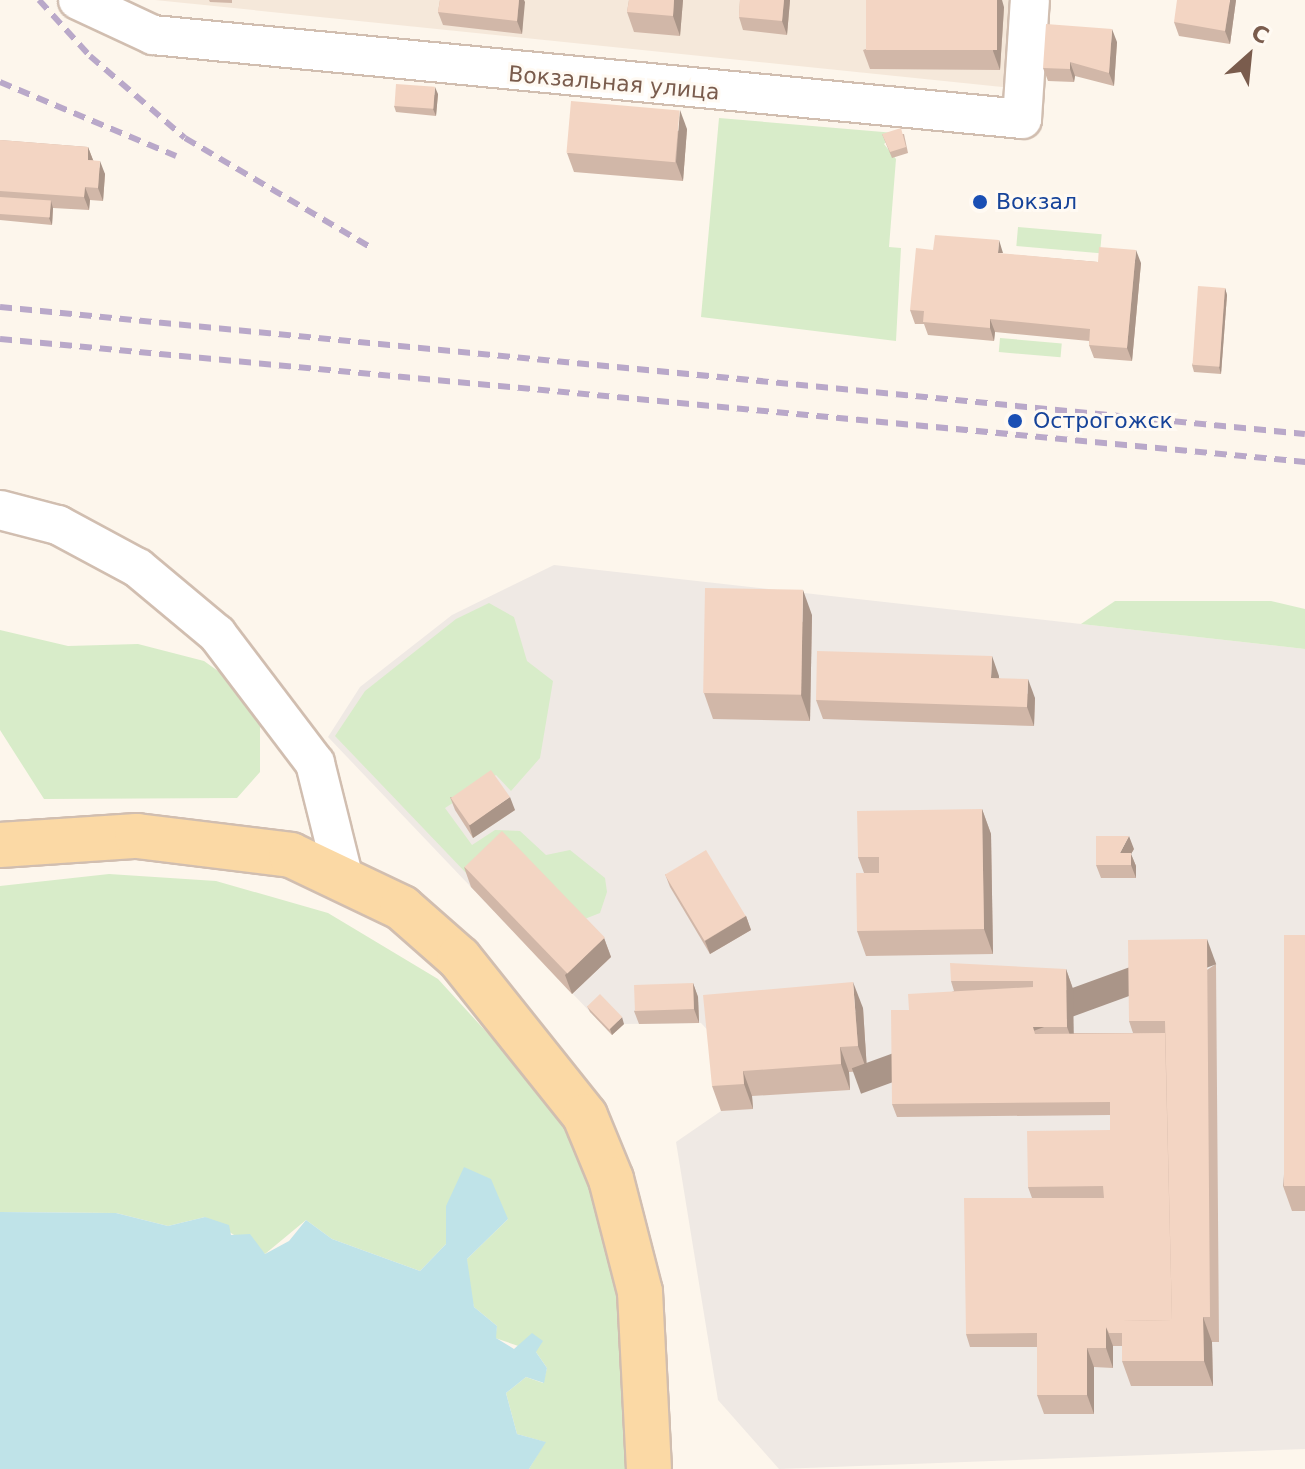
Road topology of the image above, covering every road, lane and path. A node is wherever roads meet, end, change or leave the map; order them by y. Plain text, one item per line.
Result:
1 (1030, 0) edge
2 (85, 6) edge
3 (0, 510) edge
4 (0, 845) edge
5 (344, 879) junction
6 (649, 1469) edge

1 - 2 street, Вокзальная улица
3 - 5 street
4 - 5 main road
5 - 6 main road

